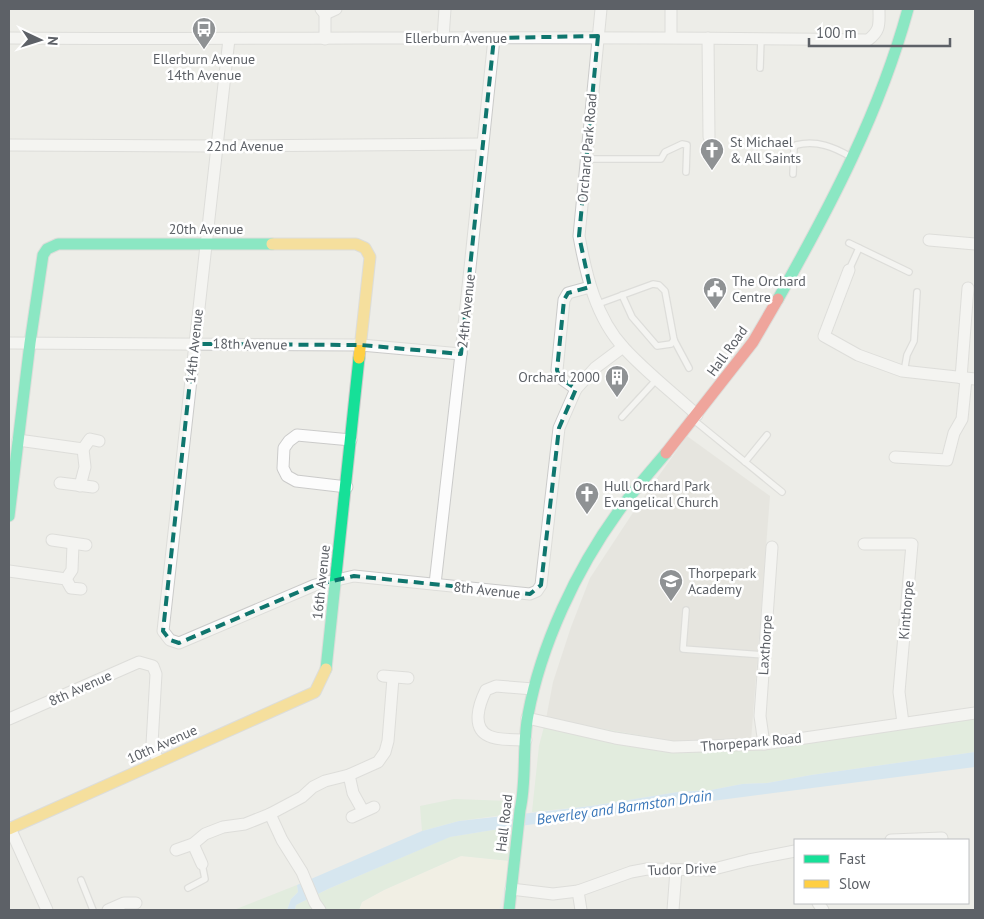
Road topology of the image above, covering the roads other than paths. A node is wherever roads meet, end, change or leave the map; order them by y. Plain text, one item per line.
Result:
1 (336, 9) edge
2 (445, 9) edge
3 (601, 9) edge
4 (671, 9) edge
5 (879, 9) edge
6 (908, 9) edge
7 (323, 12) edge
8 (598, 36) junction
9 (671, 37) junction
10 (9, 38) edge
11 (443, 38) junction
12 (494, 38) junction
13 (708, 38) junction
14 (760, 38) junction
15 (228, 39) junction
16 (325, 39) junction
17 (760, 68) dead end
18 (709, 137) dead end
19 (9, 144) edge
20 (482, 144) junction
21 (216, 146) junction
22 (853, 158) junction
23 (586, 159) junction
24 (686, 172) dead end
25 (793, 174) dead end
26 (929, 240) dead end
27 (206, 244) junction
28 (849, 244) dead end
29 (975, 244) edge
30 (365, 248) joint
31 (859, 248) junction
32 (849, 270) joint
33 (909, 272) dead end
34 (590, 287) junction
35 (968, 288) dead end
36 (917, 292) dead end
37 (622, 295) junction
38 (598, 304) junction
39 (674, 340) junction
40 (9, 343) edge
41 (30, 343) junction
42 (194, 344) junction
43 (361, 346) junction
44 (623, 347) junction
45 (461, 354) junction
46 (689, 368) dead end
47 (904, 372) junction
48 (968, 378) edge
49 (657, 379) junction
50 (576, 389) junction
51 (622, 417) dead end
52 (695, 418) junction
53 (767, 435) dead end
54 (18, 440) junction
55 (351, 440) junction
56 (100, 441) dead end
57 (82, 449) junction
58 (895, 457) dead end
59 (745, 462) junction
60 (60, 483) dead end
61 (80, 486) junction
62 (93, 487) dead end
63 (346, 487) junction
64 (782, 492) dead end
65 (9, 516) edge
66 (52, 540) dead end
67 (73, 544) junction
68 (864, 544) dead end
69 (86, 545) dead end
70 (772, 547) dead end
71 (9, 571) edge
72 (66, 579) junction
73 (336, 579) junction
74 (435, 584) junction
75 (81, 589) dead end
76 (686, 610) dead end
77 (179, 643) joint
78 (764, 655) junction
79 (408, 678) dead end
80 (322, 680) joint
81 (533, 688) junction
82 (975, 713) edge
83 (527, 718) junction
84 (9, 719) edge
85 (903, 723) junction
86 (526, 740) junction
87 (764, 744) junction
88 (158, 762) junction
89 (349, 775) junction
90 (270, 814) junction
91 (352, 817) dead end
92 (10, 828) edge
93 (942, 838) dead end
94 (916, 839) edge
95 (193, 844) junction
96 (176, 850) dead end
97 (794, 852) edge
98 (202, 864) joint
99 (676, 870) junction
100 (81, 880) dead end
101 (188, 888) dead end
102 (511, 889) junction
103 (578, 891) junction
104 (136, 903) dead end
105 (317, 906) edge
106 (47, 910) edge
107 (93, 910) edge
108 (108, 910) edge
109 (509, 910) edge
110 (581, 910) edge
111 (672, 910) edge

1 - 7 street
2 - 11 street
3 - 8 street, Orchard Park Road
4 - 9 street
5 - 14 street, Ellerburn Avenue
6 - 22 street, Hall Road
7 - 16 street
8 - 9 street, Ellerburn Avenue
8 - 12 street, Ellerburn Avenue
8 - 23 street, Orchard Park Road
9 - 13 street, Ellerburn Avenue
10 - 15 street, Ellerburn Avenue
11 - 12 street, Ellerburn Avenue
11 - 16 street, Ellerburn Avenue
12 - 20 street, 24th Avenue
13 - 14 street, Ellerburn Avenue
13 - 18 street
14 - 17 lane
15 - 16 street, Ellerburn Avenue
15 - 21 street, 14th Avenue
19 - 21 street, 22nd Avenue
20 - 21 street, 22nd Avenue
20 - 45 street, 24th Avenue
21 - 27 street, 14th Avenue
22 - 25 lane
22 - 52 street, Hall Road
23 - 24 lane
23 - 34 street, Orchard Park Road
26 - 29 street
27 - 30 street, 20th Avenue
27 - 41 street, 20th Avenue
27 - 42 street, 14th Avenue
28 - 31 lane
30 - 43 street, 16th Avenue
31 - 32 lane
31 - 33 lane
32 - 47 street
34 - 38 street, Orchard Park Road
34 - 50 street
35 - 48 street
36 - 47 lane
37 - 38 lane
37 - 39 lane
37 - 39 lane
38 - 44 street, Orchard Park Road
39 - 46 lane
40 - 41 street, 18th Avenue
41 - 42 street, 18th Avenue
41 - 54 street
42 - 43 street, 18th Avenue
42 - 77 street, 14th Avenue
43 - 45 street, 18th Avenue
43 - 55 street, 16th Avenue
44 - 49 street, Orchard Park Road
44 - 50 street, 8th Avenue
45 - 74 street, 24th Avenue
47 - 48 street
48 - 58 street
49 - 51 lane
49 - 52 street, Orchard Park Road
50 - 74 street, 8th Avenue
52 - 59 lane
52 - 81 street, Hall Road
53 - 59 lane
54 - 57 street
54 - 65 street
55 - 63 street, 16th Avenue
55 - 63 street
56 - 57 street
57 - 61 street
59 - 64 lane
60 - 61 street
61 - 62 street
63 - 73 street, 16th Avenue
66 - 67 street
67 - 69 street
67 - 72 street
68 - 85 street, Kinthorpe
70 - 78 street, Laxthorpe
71 - 72 street
72 - 75 street
73 - 74 street, 8th Avenue
73 - 77 street, 8th Avenue
73 - 80 street, 16th Avenue
76 - 78 lane
78 - 87 street, Laxthorpe
79 - 89 street
80 - 88 street, 10th Avenue
81 - 83 street, Hall Road
81 - 86 street
82 - 85 street, Thorpepark Road
83 - 86 street, Hall Road
83 - 87 street, Thorpepark Road
84 - 88 street, 8th Avenue
85 - 87 street, Thorpepark Road
86 - 102 street, Hall Road
88 - 92 street, 10th Avenue
89 - 90 street
89 - 91 street
90 - 95 street
90 - 105 street
92 - 106 street
93 - 94 street
95 - 96 street
95 - 98 street
97 - 99 street, Tudor Drive
98 - 101 lane
99 - 103 street, Tudor Drive
99 - 111 street
100 - 107 lane
102 - 103 street, Tudor Drive
102 - 109 street, Hall Road
103 - 110 street
104 - 108 street

